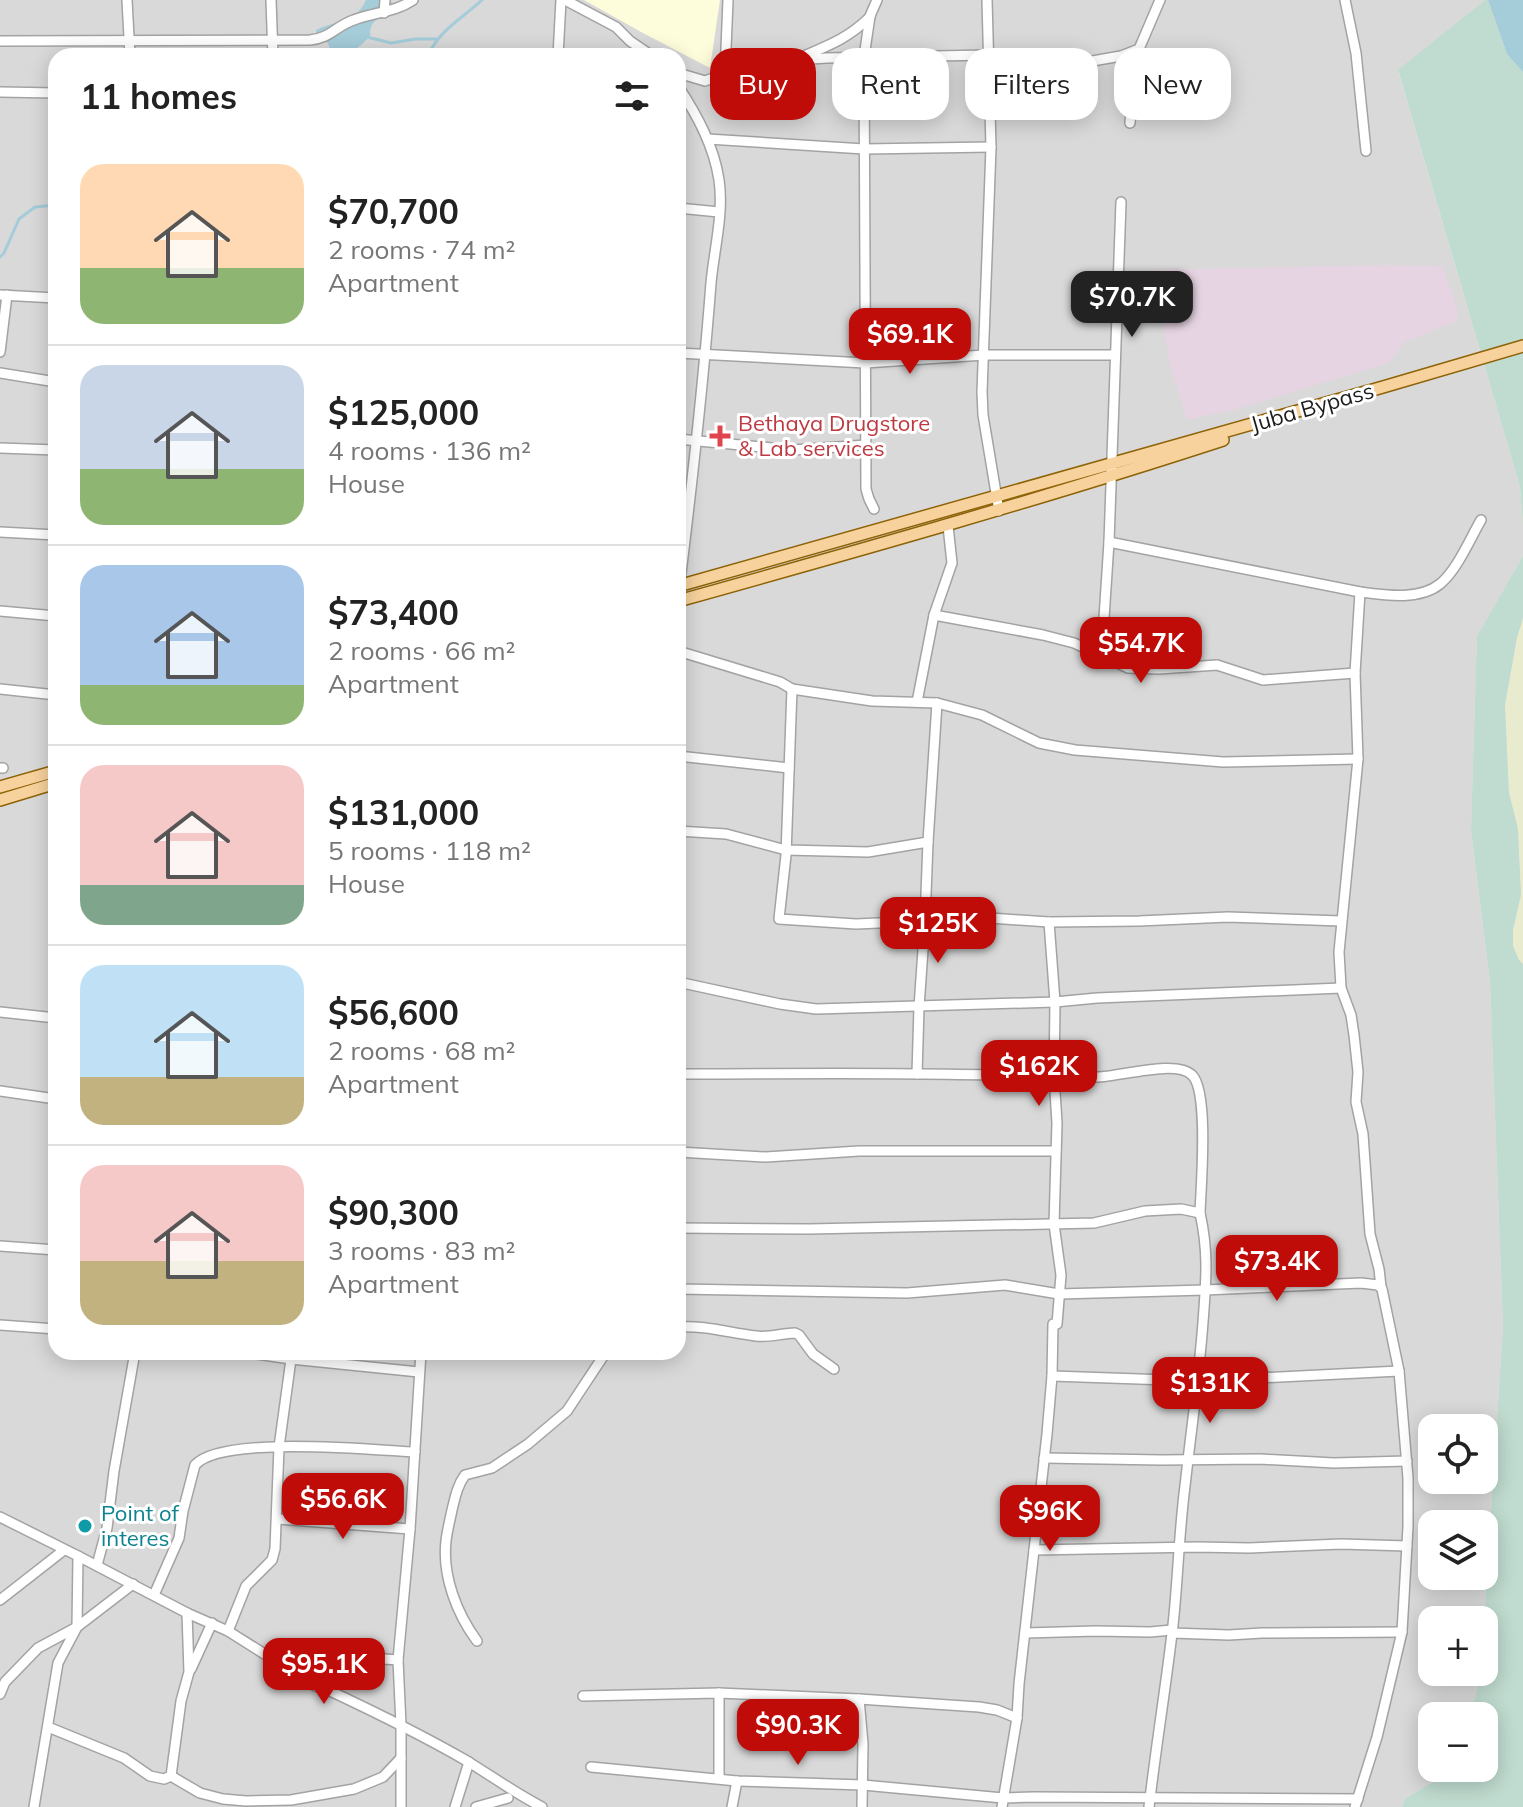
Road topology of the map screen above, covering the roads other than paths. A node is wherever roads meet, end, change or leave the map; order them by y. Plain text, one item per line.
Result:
1 (127, 0) edge
2 (271, 0) edge
3 (385, 0) edge
4 (413, 0) edge
5 (563, 0) edge
6 (728, 0) edge
7 (877, 0) edge
8 (987, 0) edge
9 (1160, 0) edge
10 (1345, 0) edge
11 (384, 13) junction
12 (870, 16) junction
13 (272, 40) junction
14 (0, 41) edge
15 (130, 41) junction
16 (130, 48) edge
17 (272, 48) edge
18 (559, 48) edge
19 (640, 48) edge
20 (726, 48) edge
21 (865, 48) edge
22 (989, 48) edge
23 (1138, 48) edge
24 (816, 51) edge
25 (686, 75) edge
26 (710, 79) edge
27 (0, 92) edge
28 (48, 93) edge
29 (686, 100) edge
30 (864, 120) edge
31 (991, 120) edge
32 (1130, 120) edge
33 (1130, 123) dead end
34 (708, 139) junction
35 (991, 147) junction
36 (864, 149) junction
37 (1366, 151) dead end
38 (1121, 202) dead end
39 (686, 209) edge
40 (719, 212) junction
41 (3, 295) edge
42 (48, 298) edge
43 (1523, 346) edge
44 (0, 352) edge
45 (686, 354) edge
46 (984, 355) junction
47 (1115, 355) junction
48 (706, 356) junction
49 (865, 363) junction
50 (0, 373) edge
51 (48, 381) edge
52 (686, 440) edge
53 (696, 441) junction
54 (866, 445) junction
55 (0, 448) edge
56 (48, 450) edge
57 (1112, 470) junction
58 (996, 496) junction
59 (686, 503) edge
60 (874, 509) dead end
61 (999, 511) junction
62 (1481, 520) dead end
63 (948, 526) junction
64 (0, 532) edge
65 (48, 535) edge
66 (1109, 542) junction
67 (686, 591) edge
68 (686, 591) edge
69 (1360, 592) junction
70 (0, 611) edge
71 (48, 615) edge
72 (934, 615) junction
73 (686, 653) edge
74 (1114, 662) junction
75 (1355, 673) junction
76 (0, 689) edge
77 (792, 689) junction
78 (48, 694) edge
79 (917, 702) junction
80 (937, 703) junction
81 (686, 757) edge
82 (1358, 759) junction
83 (789, 768) junction
84 (48, 773) edge
85 (48, 785) edge
86 (0, 787) edge
87 (0, 800) edge
88 (686, 832) edge
89 (928, 842) junction
90 (786, 850) junction
91 (925, 921) junction
92 (1341, 921) junction
93 (1049, 922) junction
94 (686, 984) edge
95 (1341, 988) junction
96 (1055, 1002) junction
97 (919, 1007) junction
98 (0, 1012) edge
99 (48, 1017) edge
100 (686, 1074) edge
101 (917, 1074) junction
102 (1054, 1076) junction
103 (0, 1091) edge
104 (48, 1098) edge
105 (1056, 1151) junction
106 (686, 1152) edge
107 (1200, 1213) junction
108 (1054, 1224) junction
109 (686, 1228) edge
110 (0, 1246) edge
111 (48, 1249) edge
112 (1381, 1287) junction
113 (686, 1289) edge
114 (1205, 1290) junction
115 (1059, 1294) junction
116 (0, 1325) edge
117 (686, 1327) edge
118 (48, 1328) edge
119 (134, 1360) edge
120 (290, 1360) edge
121 (323, 1360) edge
122 (420, 1360) edge
123 (601, 1360) edge
124 (834, 1369) dead end
125 (1399, 1371) junction
126 (419, 1372) junction
127 (1052, 1376) junction
128 (1197, 1381) junction
129 (279, 1447) junction
130 (415, 1452) junction
131 (1044, 1458) junction
132 (1188, 1460) junction
133 (1407, 1461) junction
134 (0, 1517) edge
135 (278, 1519) junction
136 (410, 1529) junction
137 (1407, 1546) junction
138 (1178, 1548) junction
139 (64, 1550) junction
140 (1034, 1550) junction
141 (78, 1556) junction
142 (97, 1565) junction
143 (133, 1584) junction
144 (154, 1595) junction
145 (0, 1600) edge
146 (187, 1613) junction
147 (212, 1623) junction
148 (77, 1627) junction
149 (228, 1631) junction
150 (1172, 1632) junction
151 (1402, 1632) junction
152 (1025, 1633) junction
153 (477, 1641) dead end
154 (398, 1660) junction
155 (189, 1672) junction
156 (2, 1679) edge
157 (328, 1690) junction
158 (719, 1693) junction
159 (0, 1694) edge
160 (583, 1696) dead end
161 (859, 1699) junction
162 (1017, 1718) junction
163 (401, 1725) junction
164 (48, 1727) junction
165 (401, 1758) junction
166 (469, 1762) junction
167 (591, 1767) dead end
168 (171, 1776) junction
169 (719, 1778) junction
170 (737, 1781) junction
171 (863, 1785) junction
172 (510, 1799) edge
173 (1003, 1803) edge
174 (1150, 1803) edge
175 (1356, 1803) edge
176 (34, 1807) edge
177 (401, 1807) edge
178 (455, 1807) edge
179 (476, 1807) edge
180 (542, 1807) edge
181 (732, 1807) edge
182 (862, 1807) edge

1 - 15 street
2 - 13 street
3 - 11 street
4 - 11 street
5 - 18 street
5 - 19 street
6 - 20 street
7 - 12 street
8 - 22 street
9 - 23 street
10 - 37 street
11 - 13 street
12 - 21 street
12 - 24 street
13 - 15 street
13 - 17 street
14 - 15 street
15 - 16 street
25 - 26 street
27 - 28 street
29 - 34 street
30 - 36 street
31 - 35 street
32 - 33 street
34 - 36 street
34 - 40 street
35 - 36 street
35 - 46 street
36 - 49 street
38 - 47 street
39 - 40 street
40 - 48 street
41 - 42 street
41 - 44 street
43 - 57 main road, Juba Bypass
45 - 48 street
46 - 47 street
46 - 49 street
46 - 58 street
47 - 57 street
48 - 49 street
48 - 53 street
49 - 54 street
50 - 51 street
52 - 53 street
53 - 54 street
53 - 59 street
54 - 60 street
55 - 56 street
57 - 58 main road, Juba Bypass
57 - 61 main road, Juba Bypass
57 - 66 street
58 - 61 street
58 - 67 main road, Juba Bypass
61 - 63 main road, Juba Bypass
62 - 69 street
63 - 68 main road, Juba Bypass
63 - 72 street
64 - 65 street
66 - 69 street
66 - 74 street
69 - 75 street
70 - 71 street
72 - 74 street
72 - 79 street
73 - 77 street
74 - 75 street
75 - 82 street
76 - 78 street
77 - 79 street
77 - 83 street
79 - 80 street
80 - 82 street
80 - 89 street
81 - 83 street
82 - 92 street
83 - 90 street
84 - 86 main road
85 - 87 main road
88 - 90 street
89 - 90 street
89 - 91 street
90 - 91 street
91 - 93 street
91 - 97 street
92 - 93 street
92 - 95 street
93 - 96 street
94 - 97 street
95 - 96 street
95 - 112 street
96 - 97 street
96 - 102 street
97 - 101 street
98 - 99 street
100 - 101 street
101 - 102 street
102 - 105 street
102 - 107 street
103 - 104 street
105 - 106 street
105 - 108 street
107 - 108 street
107 - 114 street
108 - 109 street
108 - 115 street
110 - 111 street
112 - 114 street
112 - 125 street
113 - 115 street
114 - 115 street
114 - 128 street
115 - 127 street
116 - 118 street
117 - 124 street
119 - 142 street
120 - 129 street
121 - 126 street
122 - 126 street
123 - 153 street
125 - 128 street
125 - 133 street
126 - 130 street
127 - 128 street
127 - 131 street
128 - 132 street
129 - 130 street
129 - 135 street
129 - 144 street
130 - 136 street
131 - 132 street
131 - 140 street
132 - 133 street
132 - 138 street
133 - 137 street
134 - 139 street
135 - 136 street
135 - 149 street
136 - 154 street
137 - 138 street
137 - 151 street
138 - 140 street
138 - 150 street
139 - 141 street
139 - 145 street
140 - 152 street
141 - 142 street
141 - 148 street
142 - 143 street
143 - 144 street
143 - 148 street
144 - 146 street
146 - 147 street
146 - 155 street
147 - 149 street
147 - 155 street
148 - 156 street
148 - 164 street
149 - 157 street
150 - 151 street
150 - 152 street
150 - 174 street
151 - 175 street
152 - 162 street
154 - 157 street
154 - 163 street
155 - 168 street
156 - 159 street
157 - 163 street
158 - 160 street
158 - 161 street
158 - 169 street
161 - 162 street
161 - 171 street
162 - 173 street
163 - 165 street
163 - 166 street
164 - 168 street
164 - 176 street
165 - 168 street
165 - 177 street
166 - 172 street
166 - 178 street
167 - 169 street
169 - 170 street
170 - 171 street
170 - 181 street
171 - 173 street
171 - 182 street
172 - 179 street
172 - 180 street
173 - 174 street
174 - 175 street

